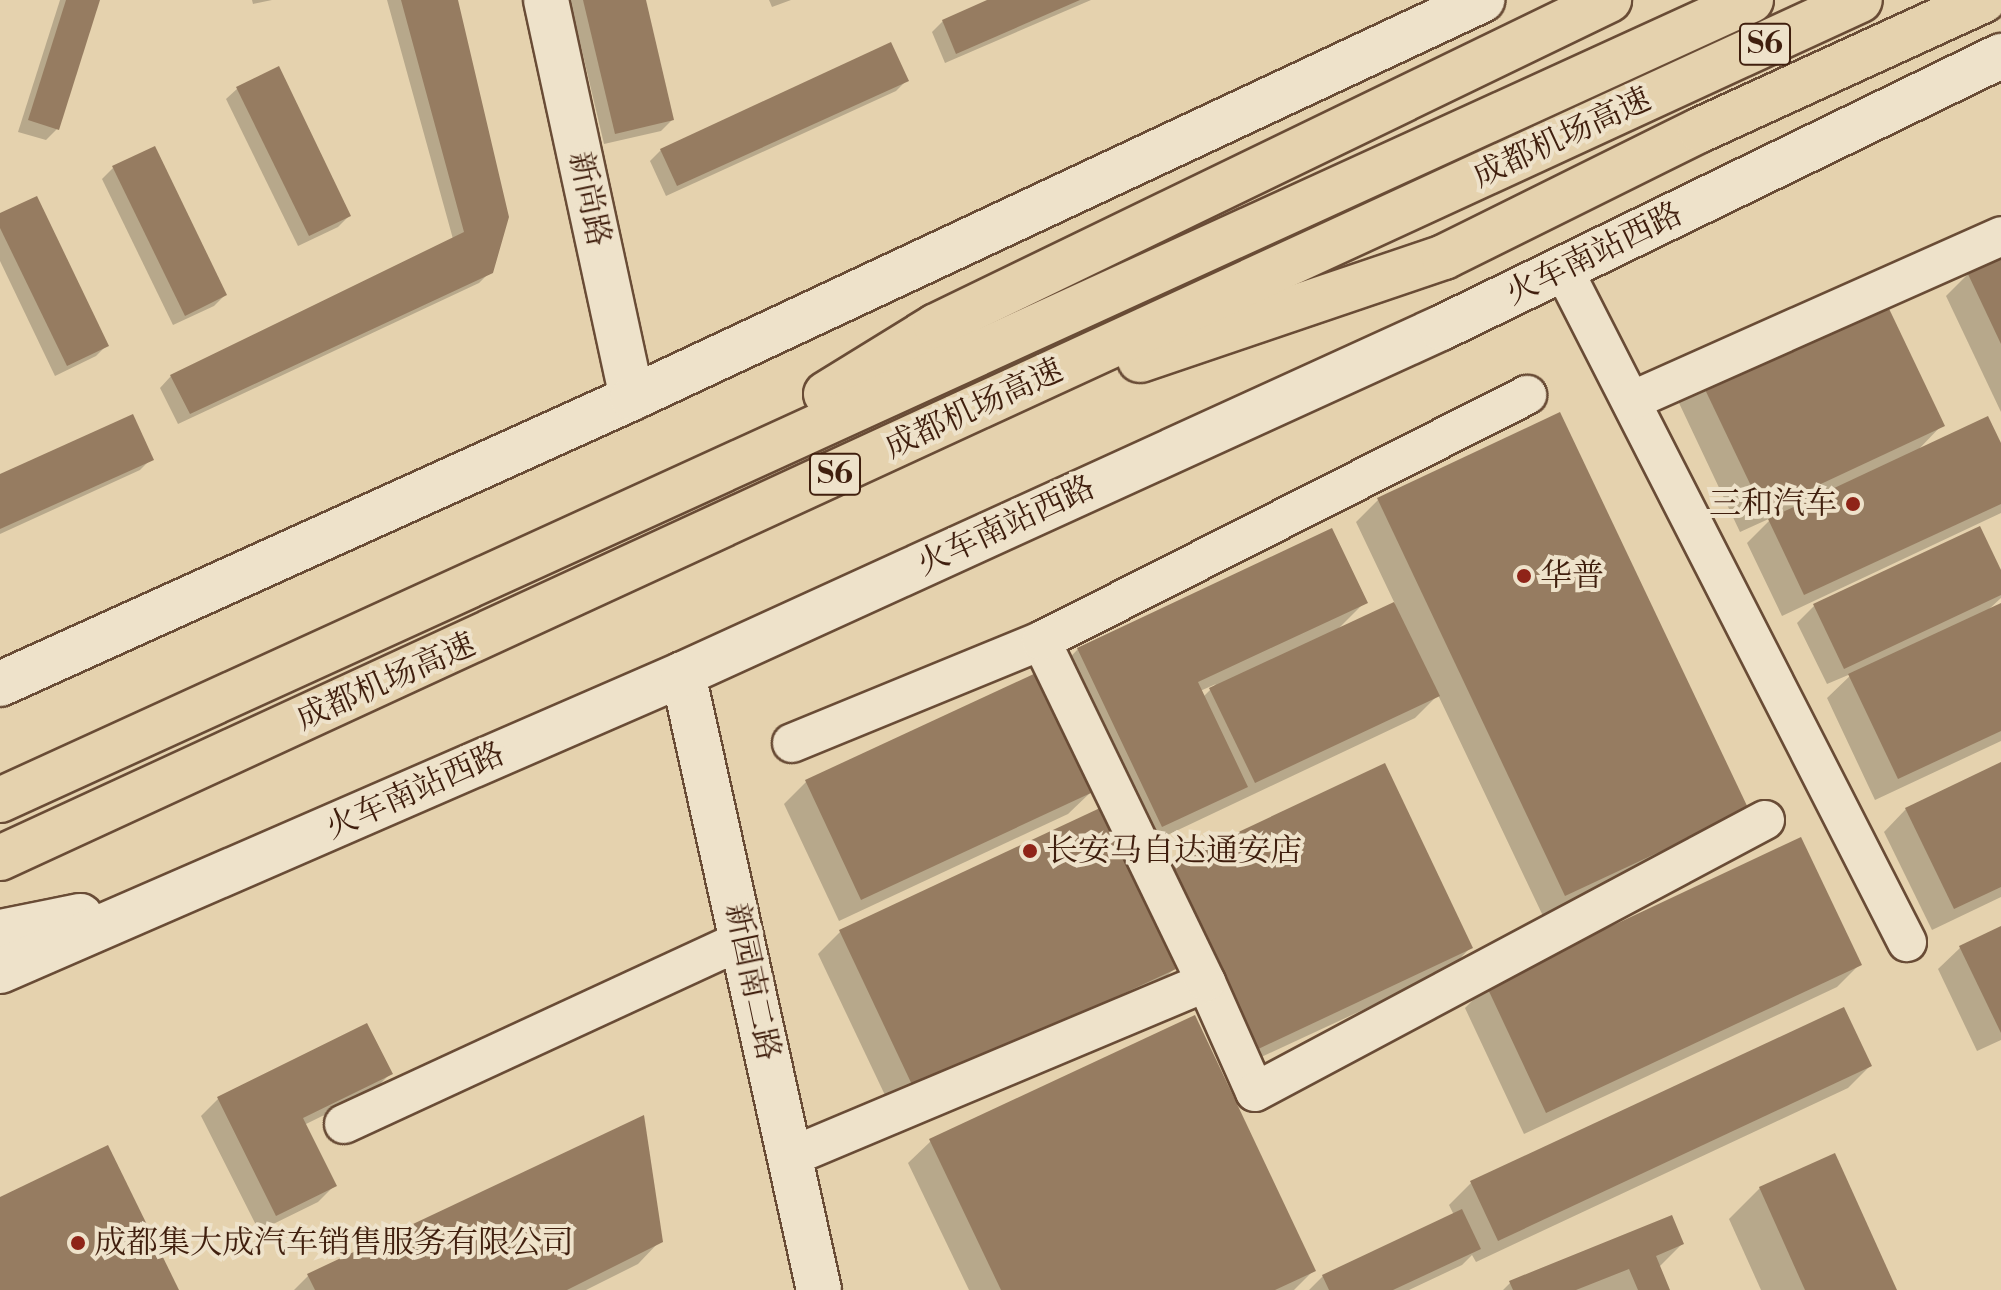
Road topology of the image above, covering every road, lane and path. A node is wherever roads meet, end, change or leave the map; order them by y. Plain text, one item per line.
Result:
1 (546, 0) edge
2 (1482, 0) edge
3 (1609, 0) edge
4 (1751, 0) edge
5 (1860, 0) edge
6 (1984, 0) edge
7 (2001, 56) edge
8 (2001, 236) edge
9 (1563, 269) junction
10 (1527, 395) dead end
11 (632, 398) junction
12 (1631, 401) junction
13 (911, 438) junction
14 (537, 551) junction
15 (1041, 641) junction
16 (683, 674) junction
17 (0, 684) edge
18 (792, 743) dead end
19 (0, 800) edge
20 (1765, 820) dead end
21 (0, 858) edge
22 (165, 899) junction
23 (0, 932) edge
24 (744, 939) junction
25 (1907, 942) dead end
26 (0, 971) edge
27 (1206, 982) junction
28 (344, 1124) dead end
29 (790, 1157) junction
30 (819, 1290) edge

1 - 11 main road, 新尚路
2 - 11 main road
3 - 14 highway
4 - 14 highway, 成都机场高速 / S6
5 - 13 highway, 成都机场高速 / S6
6 - 13 highway
7 - 9 main road, 火车南站西路
8 - 12 street
9 - 12 street
9 - 16 main road, 火车南站西路
10 - 15 street
11 - 17 main road
12 - 25 street
13 - 21 highway, 成都机场高速 / S6
14 - 19 highway, 成都机场高速 / S6
15 - 18 street
15 - 27 street
16 - 22 main road, 火车南站西路
16 - 24 main road, 新园南二路
20 - 27 street
22 - 23 main road
22 - 26 main road, 火车南站西路
24 - 28 street
24 - 29 main road, 新园南二路
27 - 29 street
29 - 30 main road, 新园南二路

